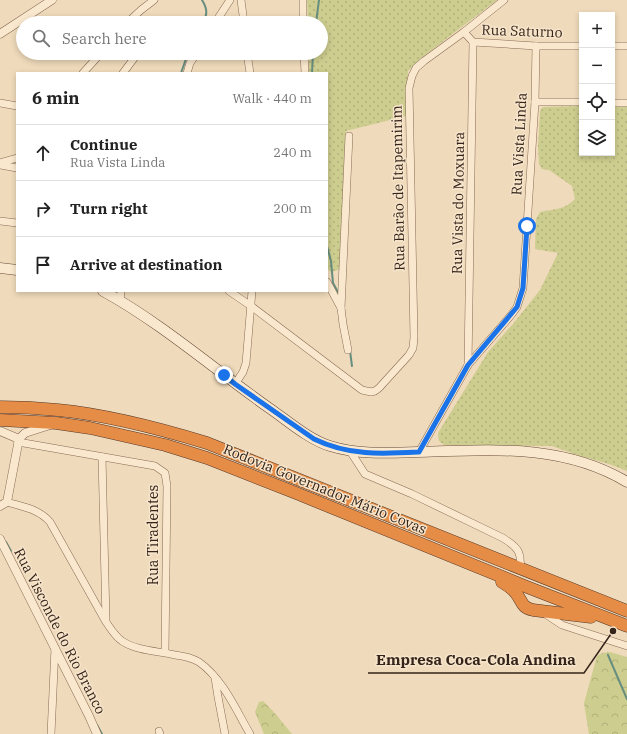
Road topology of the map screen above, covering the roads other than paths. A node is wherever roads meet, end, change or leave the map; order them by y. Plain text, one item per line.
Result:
1 (52, 0) edge
2 (154, 0) edge
3 (230, 0) edge
4 (241, 0) edge
5 (303, 0) edge
6 (504, 0) edge
7 (28, 16) edge
8 (135, 16) edge
9 (220, 16) edge
10 (243, 16) edge
11 (304, 16) edge
12 (16, 24) edge
13 (464, 32) junction
14 (0, 34) edge
15 (473, 42) junction
16 (536, 46) junction
17 (579, 46) edge
18 (615, 46) edge
19 (627, 46) edge
20 (95, 60) edge
21 (133, 60) edge
22 (192, 60) edge
23 (248, 60) edge
24 (304, 60) edge
25 (85, 72) edge
26 (124, 72) edge
27 (187, 72) edge
28 (250, 72) edge
29 (305, 72) edge
30 (535, 102) junction
31 (579, 102) edge
32 (615, 102) edge
33 (0, 103) edge
34 (627, 103) edge
35 (16, 106) edge
36 (349, 136) dead end
37 (16, 158) edge
38 (0, 164) edge
39 (16, 168) edge
40 (0, 221) edge
41 (16, 223) edge
42 (0, 268) edge
43 (16, 270) edge
44 (328, 284) edge
45 (107, 292) edge
46 (230, 292) edge
47 (252, 292) edge
48 (120, 296) edge
49 (251, 306) junction
50 (341, 308) junction
51 (348, 350) dead end
52 (468, 365) junction
53 (235, 384) junction
54 (0, 407) edge
55 (0, 420) edge
56 (56, 423) junction
57 (0, 431) edge
58 (18, 441) junction
59 (350, 451) junction
60 (419, 452) junction
61 (102, 456) junction
62 (627, 482) edge
63 (4, 504) edge
64 (0, 539) edge
65 (471, 565) junction
66 (520, 569) junction
67 (550, 581) junction
68 (527, 587) junction
69 (520, 600) junction
70 (627, 611) edge
71 (563, 619) junction
72 (106, 622) junction
73 (622, 624) edge
74 (627, 646) edge
75 (55, 648) junction
76 (165, 652) junction
77 (215, 678) junction
78 (51, 734) edge
79 (97, 734) edge
80 (225, 734) edge
81 (250, 734) edge

1 - 7 street
2 - 8 street
3 - 9 street
4 - 10 street
5 - 11 street
6 - 13 street, Rua Barão de Itapemirim
12 - 14 street
13 - 15 street, Rua Saturno
13 - 49 street, Rua Barão de Itapemirim
15 - 16 street, Rua Saturno
15 - 52 street, Rua Vista do Moxuara
16 - 17 street, Rua Saturno
16 - 30 street, Rua Vista Linda
18 - 19 street
20 - 25 street
21 - 26 street
22 - 27 street
23 - 28 street
24 - 29 street
30 - 31 street
30 - 52 street, Rua Vista Linda
32 - 34 street
33 - 35 street
36 - 50 street
37 - 38 street
38 - 39 street
40 - 41 street
42 - 43 main road
44 - 50 street
45 - 48 main road
46 - 49 street
47 - 49 street
48 - 53 main road
49 - 53 street
50 - 51 street
52 - 60 street, Rua Vista Linda
53 - 59 main road
54 - 66 highway, Rodovia Governador Mário Covas
55 - 56 highway, Rodovia Governador Mário Covas
56 - 58 street
56 - 65 highway, Rodovia Governador Mário Covas
57 - 58 street
58 - 61 street, Rua Tiradentes
58 - 63 street
59 - 60 main road
59 - 66 street
60 - 62 main road
61 - 72 street
61 - 76 street, Rua Tiradentes
63 - 72 street
64 - 75 street, Rua Visconde do Rio Branco
65 - 68 highway, Rodovia Governador Mário Covas
65 - 69 highway
66 - 67 highway, Rodovia Governador Mário Covas
67 - 68 highway
67 - 70 highway, Rodovia Governador Mário Covas
68 - 69 highway
68 - 73 highway, Rodovia Governador Mário Covas
69 - 71 highway
71 - 73 highway
71 - 74 street
72 - 76 street
75 - 78 street
75 - 79 street, Rua Visconde do Rio Branco
76 - 77 street
77 - 80 street
77 - 81 street

